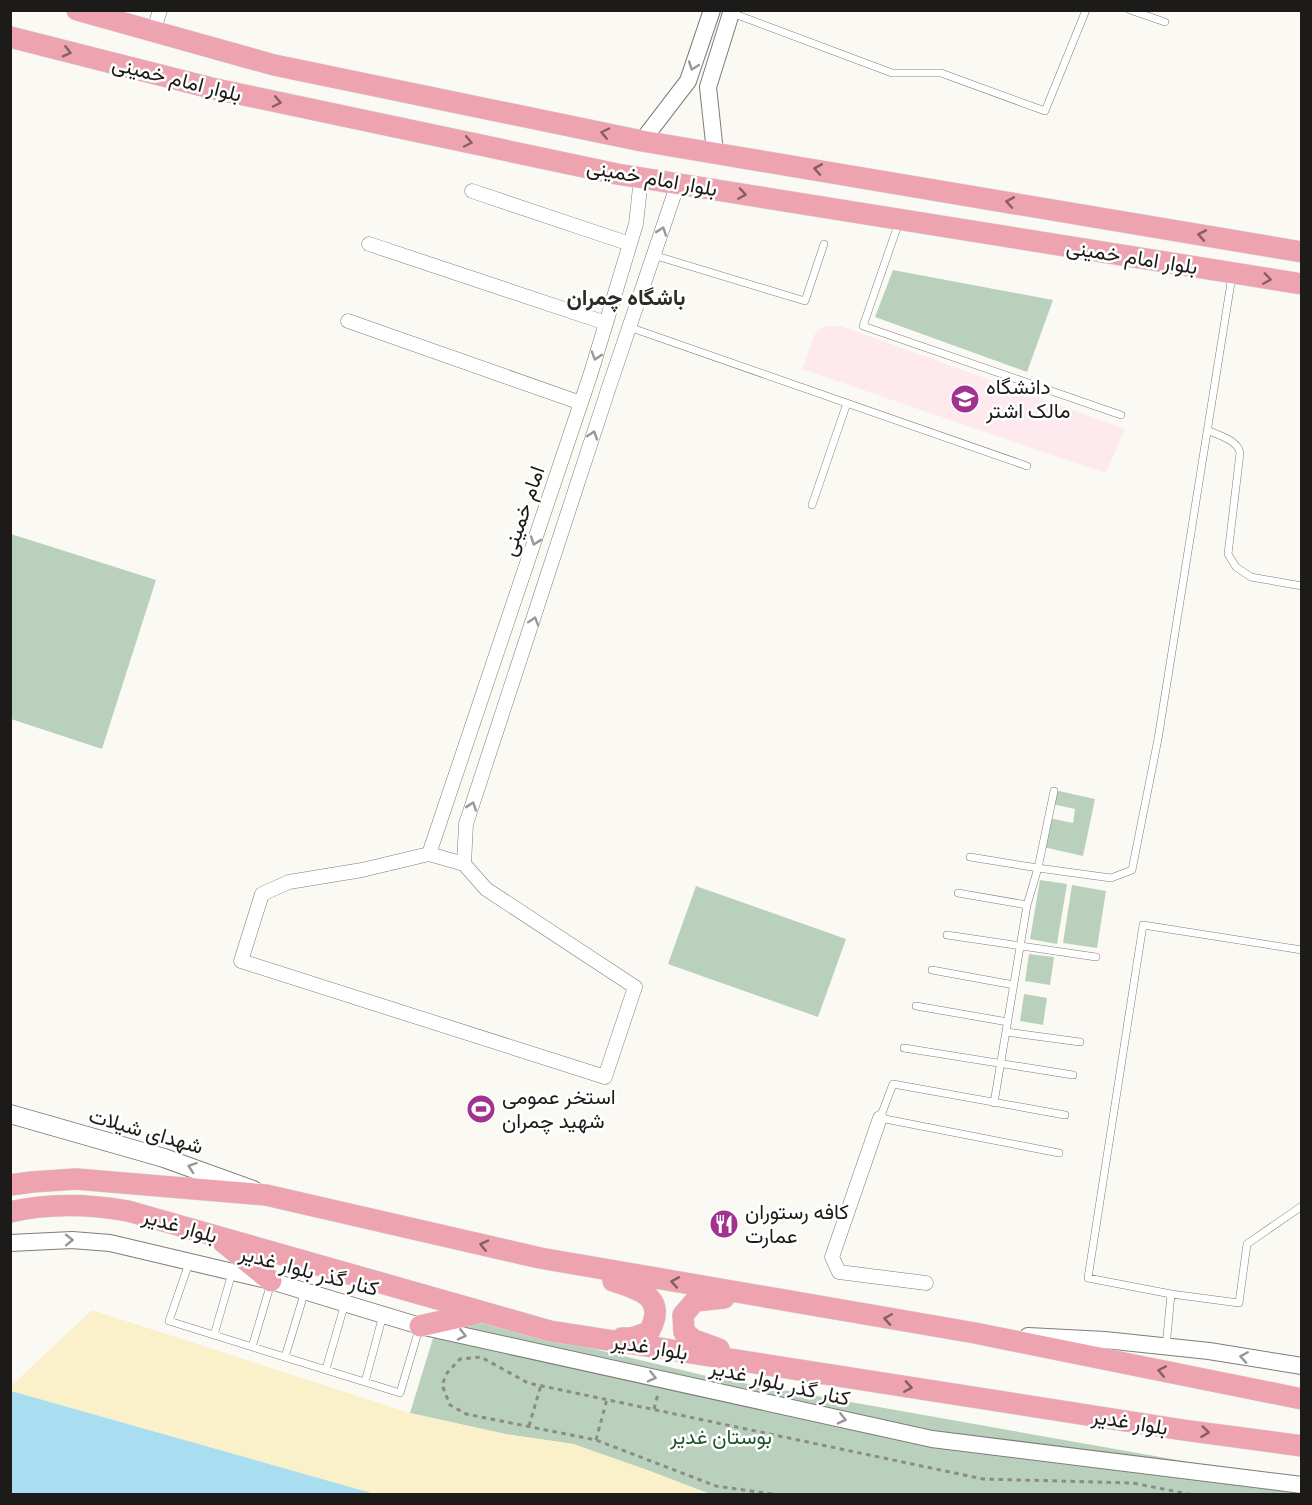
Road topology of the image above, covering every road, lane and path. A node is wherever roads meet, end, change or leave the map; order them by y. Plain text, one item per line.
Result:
1 (77, 10) edge
2 (160, 10) edge
3 (712, 10) edge
4 (1086, 10) edge
5 (1130, 10) edge
6 (730, 11) edge
7 (1165, 22) dead end
8 (10, 31) edge
9 (153, 33) junction
10 (10, 37) edge
11 (32, 44) junction
12 (642, 141) junction
13 (715, 152) junction
14 (641, 178) junction
15 (678, 183) junction
16 (472, 191) dead end
17 (900, 220) junction
18 (1235, 241) junction
19 (369, 244) dead end
20 (630, 244) junction
21 (824, 244) dead end
22 (1302, 252) edge
23 (653, 255) junction
24 (623, 267) junction
25 (647, 273) junction
26 (1232, 274) junction
27 (1302, 284) edge
28 (348, 321) dead end
29 (606, 323) junction
30 (629, 327) junction
31 (589, 380) junction
32 (609, 387) junction
33 (581, 403) junction
34 (847, 404) junction
35 (1121, 415) dead end
36 (1206, 430) junction
37 (1027, 466) dead end
38 (559, 469) junction
39 (580, 476) junction
40 (812, 505) dead end
41 (527, 565) junction
42 (549, 571) junction
43 (1302, 586) edge
44 (496, 655) junction
45 (520, 663) junction
46 (467, 743) junction
47 (491, 751) junction
48 (1054, 791) dead end
49 (429, 854) junction
50 (970, 856) dead end
51 (464, 864) junction
52 (1038, 868) junction
53 (958, 893) dead end
54 (1027, 905) junction
55 (947, 935) dead end
56 (1020, 946) junction
57 (1302, 950) edge
58 (1096, 957) dead end
59 (932, 970) dead end
60 (1014, 985) junction
61 (916, 1006) dead end
62 (1008, 1022) junction
63 (1006, 1032) junction
64 (1080, 1042) dead end
65 (904, 1048) dead end
66 (1001, 1064) junction
67 (1073, 1075) dead end
68 (994, 1103) junction
69 (11, 1115) edge
70 (1065, 1115) dead end
71 (880, 1118) junction
72 (1059, 1153) dead end
73 (10, 1185) edge
74 (266, 1195) junction
75 (1302, 1206) edge
76 (10, 1212) edge
77 (215, 1236) junction
78 (10, 1243) edge
79 (557, 1261) junction
80 (189, 1263) junction
81 (232, 1273) junction
82 (271, 1281) junction
83 (926, 1283) dead end
84 (305, 1291) junction
85 (1171, 1294) junction
86 (787, 1302) junction
87 (345, 1303) junction
88 (482, 1312) junction
89 (383, 1315) junction
90 (420, 1326) junction
91 (550, 1331) junction
92 (975, 1333) junction
93 (214, 1335) junction
94 (252, 1347) junction
95 (1166, 1347) junction
96 (285, 1357) junction
97 (1302, 1366) edge
98 (781, 1368) junction
99 (326, 1370) junction
100 (364, 1382) junction
101 (541, 1385) junction
102 (607, 1399) junction
103 (1302, 1399) edge
104 (529, 1426) junction
105 (596, 1440) junction
106 (1302, 1446) edge
107 (1302, 1485) edge
108 (772, 1494) edge
109 (1188, 1494) edge

1 - 9 main road, بلوار امام خمینی
2 - 9 street
3 -> 12 street
4 - 6 lane
5 - 7 lane
6 - 13 street
8 - 11 main road
12 -> 9 main road, بلوار امام خمینی
10 - 11 main road, بلوار امام خمینی
11 -> 14 main road, بلوار امام خمینی
12 - 13 main road, بلوار امام خمینی
18 -> 13 main road, بلوار امام خمینی
14 - 15 main road, بلوار امام خمینی
14 - 20 street, امام خمینی
15 -> 17 main road, بلوار امام خمینی
23 -> 15 street
16 - 20 street
17 - 26 main road, بلوار امام خمینی
17 - 35 lane
18 - 22 main road, بلوار امام خمینی
18 - 26 main road
19 - 29 street
20 - 24 street, امام خمینی
21 - 23 lane
23 - 25 street
24 - 25 street
24 - 29 street, امام خمینی
25 - 30 street
26 -> 27 main road, بلوار امام خمینی
26 - 36 lane
28 - 33 street
29 -> 31 street, امام خمینی
30 - 32 street
30 - 34 lane
31 - 32 street
31 - 33 street, امام خمینی
39 -> 32 street
33 - 38 street, امام خمینی
34 - 37 lane
34 - 40 lane
36 - 43 lane
36 - 52 lane
38 - 39 street
38 -> 41 street, امام خمینی
39 - 42 street
41 - 42 street
41 - 44 street, امام خمینی
45 -> 42 street
44 - 45 street
44 - 46 street, امام خمینی
45 - 47 street
46 - 47 street
46 - 49 street, امام خمینی
51 -> 47 street
48 - 52 lane
49 - 51 street
49 - 51 street
50 - 52 lane
52 - 54 lane
53 - 54 lane
54 - 56 lane
55 - 56 lane
56 - 58 lane
56 - 60 lane
57 - 85 lane
59 - 60 lane
60 - 62 lane
61 - 62 lane
62 - 63 lane
63 - 64 lane
63 - 66 lane
65 - 66 lane
66 - 67 lane
66 - 68 lane
68 - 70 lane
68 - 71 lane
74 -> 69 main road, شهدای شیلات
71 - 72 lane
71 - 83 street
73 - 74 main road, بلوار غدیر
79 -> 74 main road, بلوار غدیر
75 - 85 lane
76 - 77 main road, بلوار غدیر
77 - 82 main road
77 - 88 main road, بلوار غدیر
78 -> 80 street, کنار گذر بلوار غدیر
86 -> 79 main road, بلوار غدیر
79 - 91 main road
80 - 81 street, کنار گذر بلوار غدیر
80 - 93 lane
81 - 82 street, کنار گذر بلوار غدیر
81 - 93 lane
82 - 84 street, کنار گذر بلوار غدیر
82 - 94 lane
84 - 87 street, کنار گذر بلوار غدیر
84 - 96 lane
85 - 95 lane
92 -> 86 main road, بلوار غدیر
86 - 98 main road
87 - 89 street, کنار گذر بلوار غدیر
87 - 99 lane
88 - 90 main road
88 - 91 main road, بلوار غدیر
89 - 90 street, کنار گذر بلوار غدیر
89 - 100 lane
90 - 100 lane
90 -> 107 street, کنار گذر بلوار غدیر
91 - 98 main road, بلوار غدیر
92 - 95 street
103 -> 92 main road, بلوار غدیر
93 - 94 lane
94 - 96 lane
97 -> 95 street
96 - 99 lane
98 -> 106 main road, بلوار غدیر
99 - 100 lane
101 - 102 path
101 - 104 path
101 - 104 path
102 - 105 path
102 - 109 path
104 - 105 path
105 - 108 path

